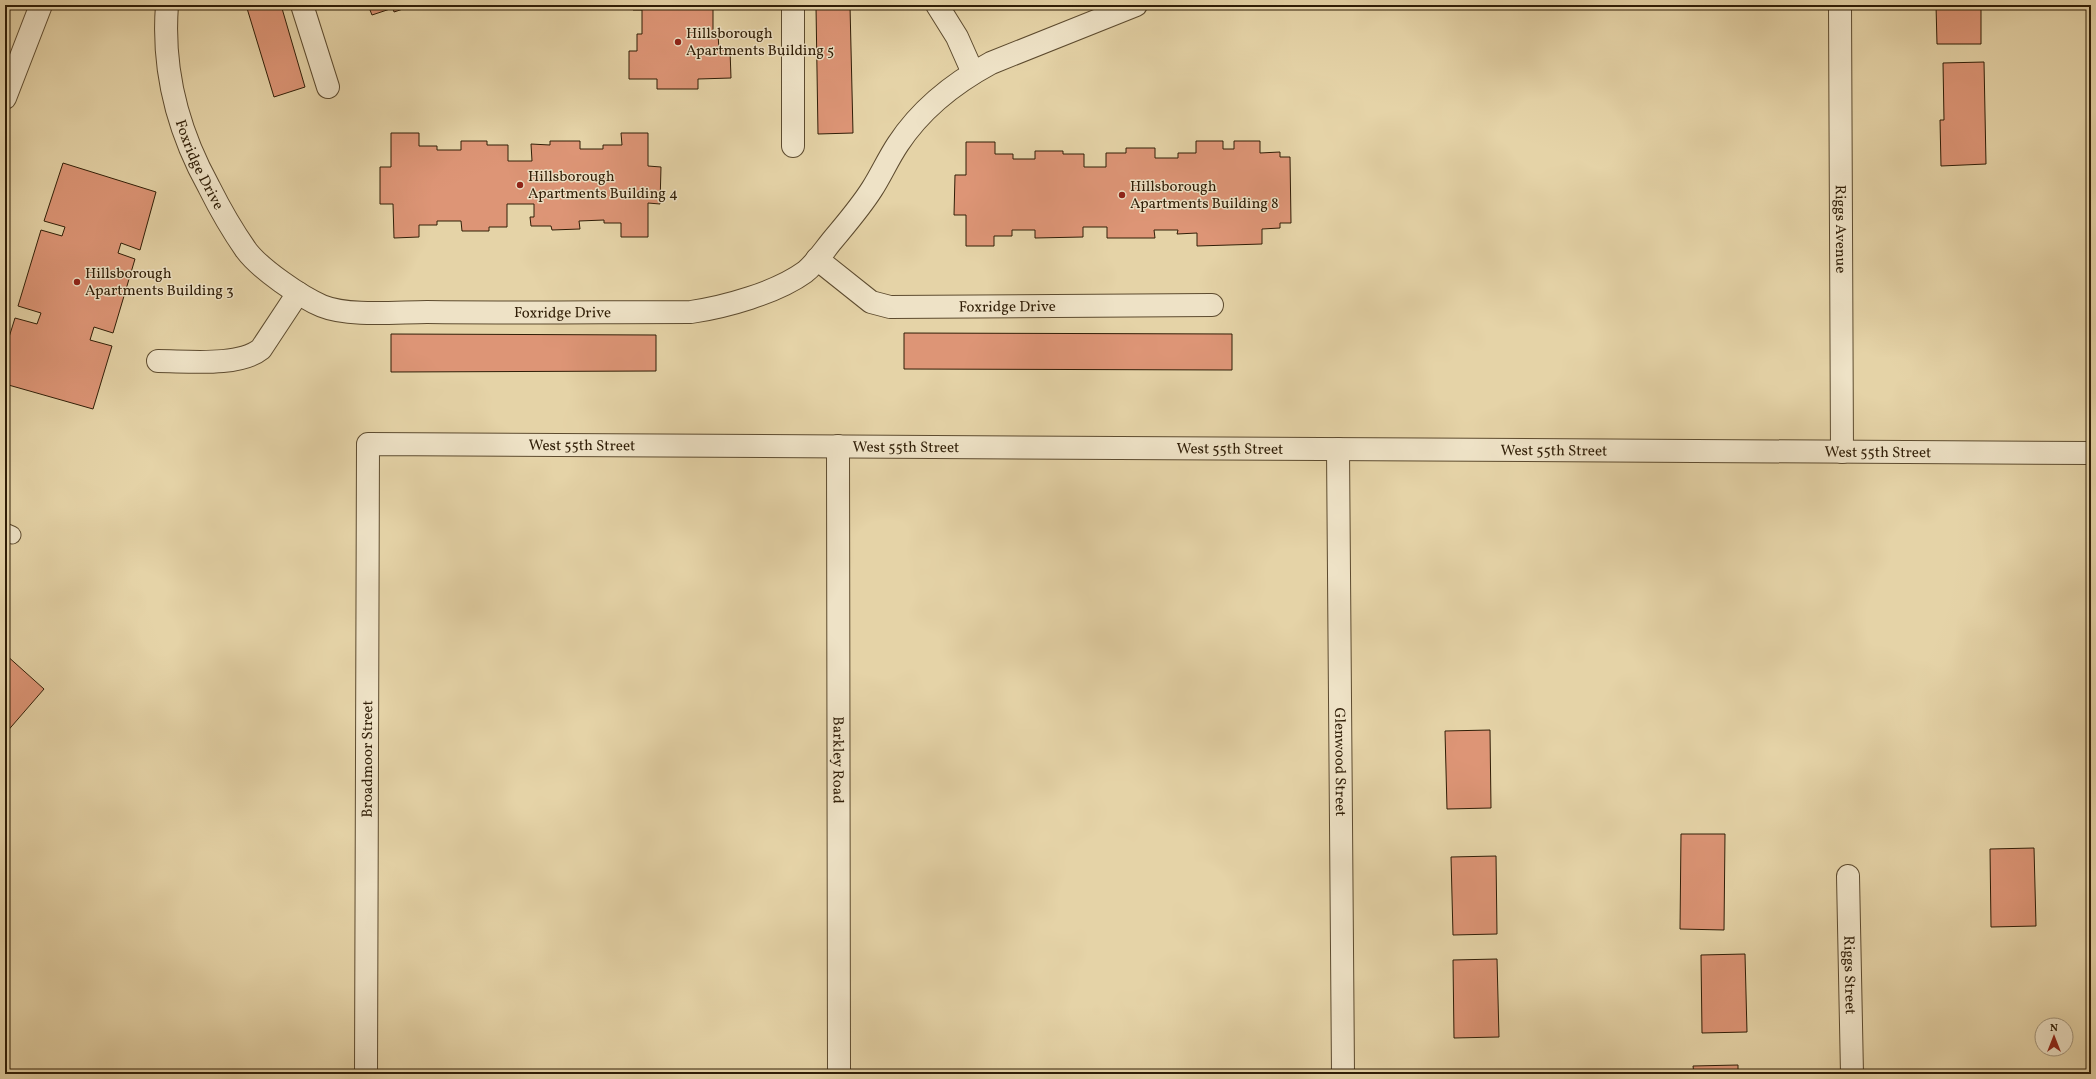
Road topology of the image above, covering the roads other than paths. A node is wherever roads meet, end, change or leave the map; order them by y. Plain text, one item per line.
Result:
1 (41, 5) edge
2 (166, 5) edge
3 (302, 5) edge
4 (793, 5) edge
5 (937, 5) edge
6 (1136, 5) edge
7 (1840, 5) edge
8 (973, 73) junction
9 (328, 87) dead end
10 (5, 98) edge
11 (793, 146) dead end
12 (817, 259) junction
13 (298, 293) junction
14 (1212, 305) dead end
15 (158, 361) dead end
16 (368, 444) joint
17 (838, 446) junction
18 (1338, 449) junction
19 (1842, 452) junction
20 (2091, 453) edge
21 (1848, 876) dead end
22 (366, 1074) edge
23 (839, 1074) edge
24 (1343, 1074) edge
25 (1852, 1074) edge

1 - 10 street
2 - 13 street, Foxridge Drive
3 - 9 street
4 - 11 street
5 - 8 street
6 - 8 street, Foxridge Drive
7 - 19 street, Riggs Avenue
8 - 12 street, Foxridge Drive
12 - 13 street, Foxridge Drive
12 - 14 street, Foxridge Drive
13 - 15 street
16 - 17 street, West 55th Street
16 - 22 street, Broadmoor Street
17 - 18 street, West 55th Street
17 - 23 street, Barkley Road
18 - 19 street, West 55th Street
18 - 24 street, Glenwood Street
19 - 20 street, West 55th Street
21 - 25 street, Riggs Street

